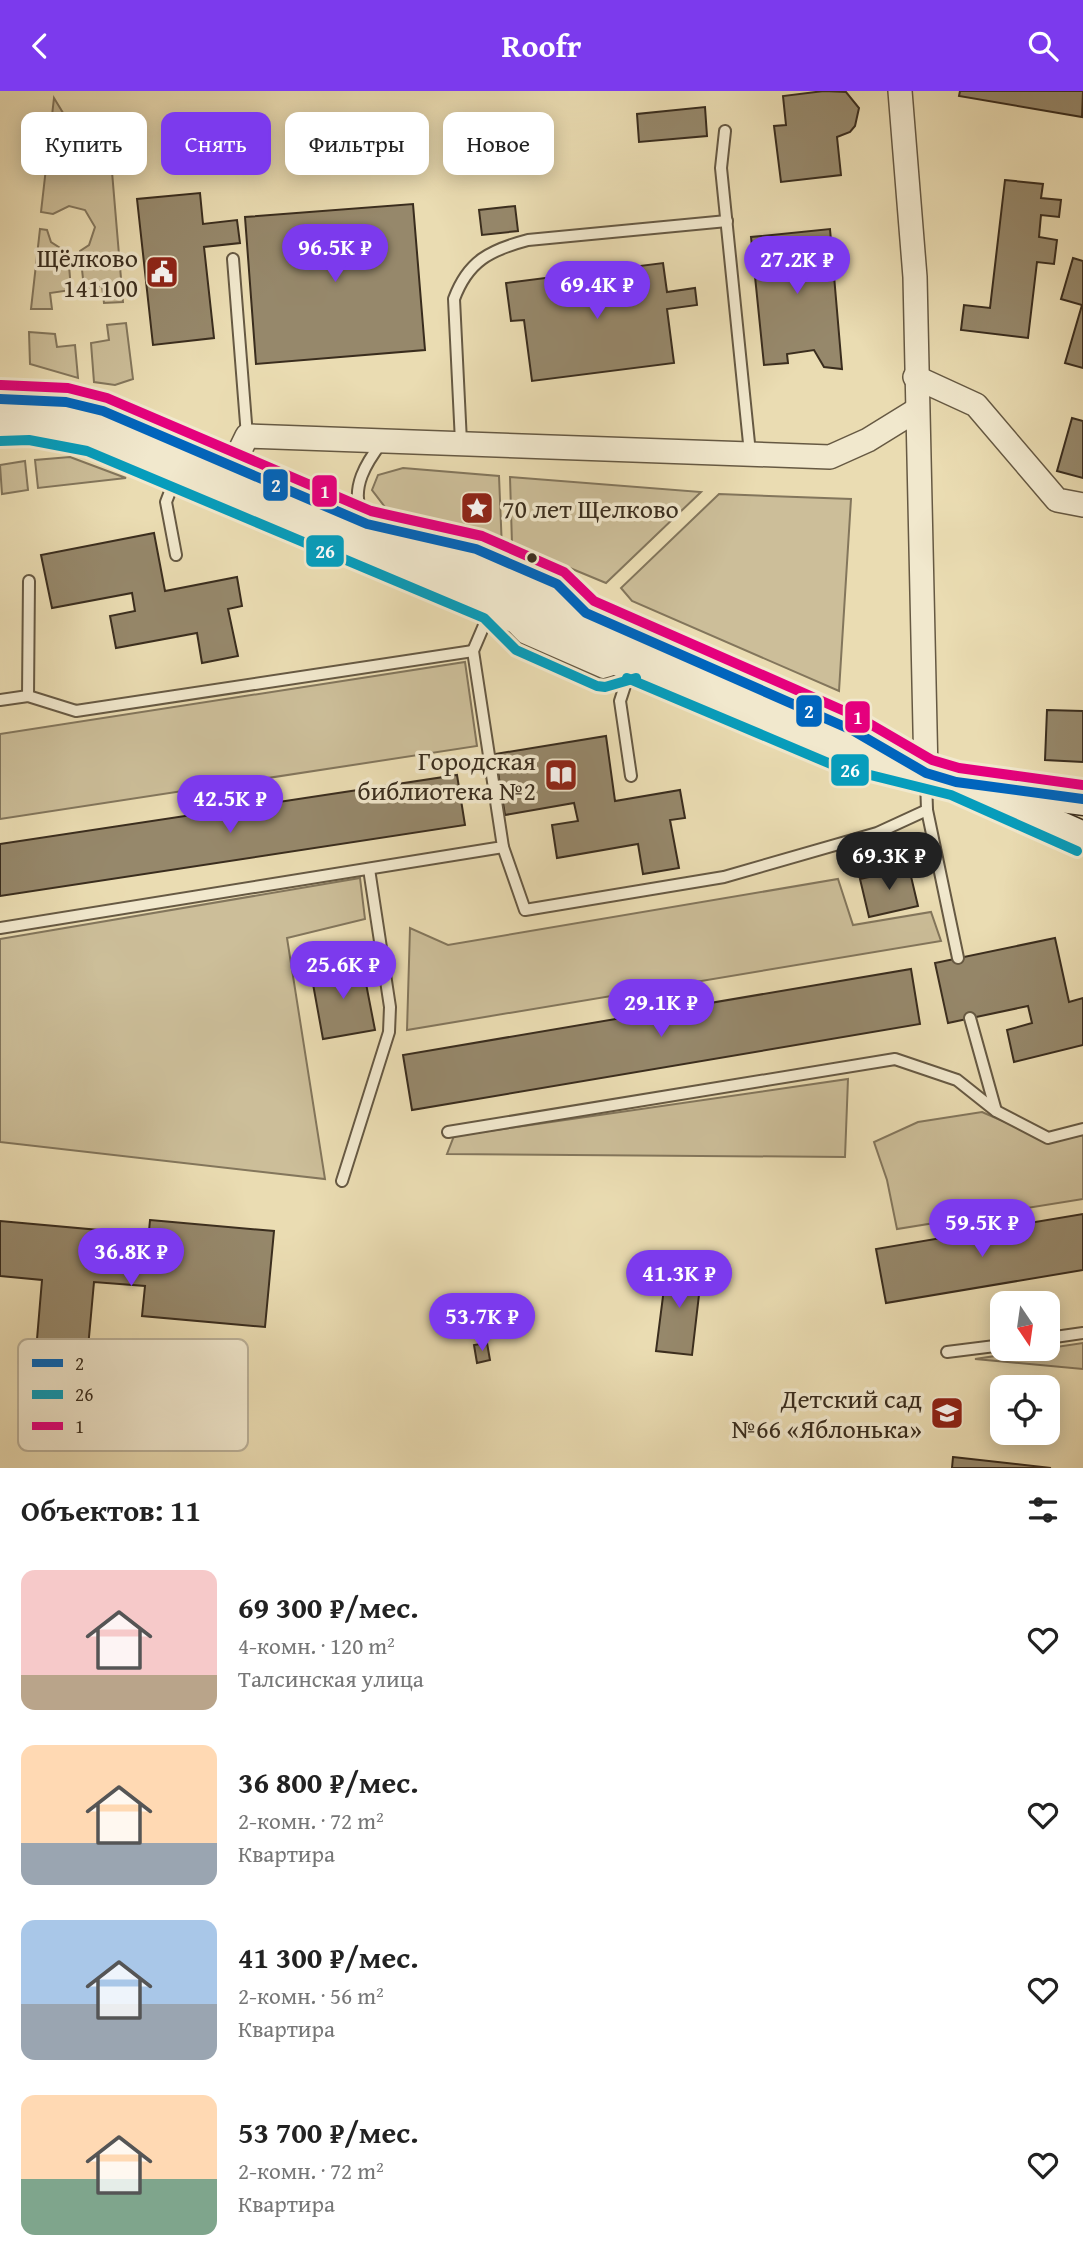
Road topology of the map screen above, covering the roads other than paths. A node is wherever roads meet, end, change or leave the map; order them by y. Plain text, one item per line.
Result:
1 (900, 91) edge
2 (725, 131) dead end
3 (727, 221) junction
4 (233, 259) dead end
5 (915, 377) junction
6 (0, 399) edge
7 (915, 411) junction
8 (0, 428) edge
9 (247, 436) junction
10 (383, 440) junction
11 (461, 442) junction
12 (750, 453) junction
13 (177, 473) junction
14 (227, 478) junction
15 (1083, 505) edge
16 (366, 523) junction
17 (176, 555) dead end
18 (29, 581) dead end
19 (492, 606) junction
20 (472, 651) junction
21 (632, 665) junction
22 (28, 697) junction
23 (0, 701) edge
24 (926, 773) junction
25 (631, 776) dead end
26 (956, 782) junction
27 (1083, 799) edge
28 (927, 810) junction
29 (1083, 838) edge
30 (503, 847) junction
31 (369, 869) junction
32 (0, 928) edge
33 (958, 958) dead end
34 (970, 1019) dead end
35 (996, 1111) junction
36 (1083, 1129) edge
37 (448, 1132) dead end
38 (342, 1181) dead end
39 (1083, 1333) edge
40 (1060, 1336) edge
41 (990, 1347) edge
42 (947, 1352) dead end

1 - 5 street
2 - 3 lane
3 - 11 lane
3 - 12 lane
4 - 9 lane
5 - 7 street
5 - 15 street
6 - 14 main road
7 - 12 street
7 - 24 street
8 - 13 main road
9 - 10 street
9 - 14 street
10 - 11 street
10 - 16 lane
11 - 12 street
13 - 14 main road
13 - 17 lane
14 - 16 main road
14 - 19 main road
16 - 24 main road
18 - 22 lane
19 - 20 lane
19 - 21 main road
20 - 22 lane
20 - 30 lane
21 - 24 main road
21 - 25 lane
22 - 23 lane
24 - 26 main road
24 - 28 lane
26 - 27 main road
26 - 29 main road
28 - 30 lane
28 - 33 lane
30 - 31 lane
31 - 32 lane
31 - 38 lane
34 - 35 lane
35 - 36 lane
35 - 37 lane
39 - 40 lane
41 - 42 lane

